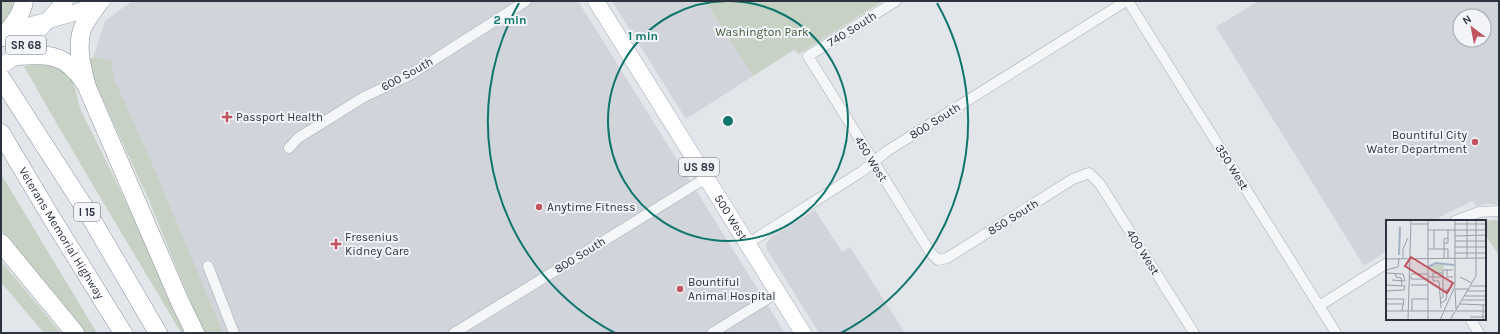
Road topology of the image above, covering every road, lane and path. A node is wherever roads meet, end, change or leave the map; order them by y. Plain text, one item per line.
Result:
1 (24, 1) edge
2 (65, 1) edge
3 (526, 1) edge
4 (596, 1) edge
5 (896, 1) edge
6 (1127, 1) edge
7 (100, 2) edge
8 (48, 20) junction
9 (2, 38) edge
10 (16, 56) junction
11 (808, 56) joint
12 (1, 66) edge
13 (1, 78) edge
14 (88, 86) junction
15 (1, 134) edge
16 (289, 148) dead end
17 (873, 162) junction
18 (1089, 173) joint
19 (706, 178) junction
20 (1499, 212) edge
21 (1458, 220) edge
22 (1, 243) edge
23 (747, 244) junction
24 (938, 260) joint
25 (1386, 264) edge
26 (208, 266) dead end
27 (777, 293) junction
28 (1319, 306) junction
29 (1471, 320) edge
30 (76, 333) edge
31 (123, 333) edge
32 (158, 333) edge
33 (195, 333) edge
34 (234, 333) edge
35 (454, 333) edge
36 (712, 333) edge
37 (802, 333) edge
38 (1194, 333) edge
39 (1336, 333) edge
40 (1479, 333) edge

1 - 9 highway
2 - 8 main road, SR 68
3 - 16 street, 600 South
4 - 19 main road, 500 West / US 89
5 - 11 street, 740 South
6 - 17 street, 800 South
6 - 28 street, 350 West
7 - 8 main road, SR 68
7 - 14 highway
8 - 9 main road, SR 68
8 - 10 main road, SR 68
10 - 12 main road, SR 68
10 - 14 highway
11 - 17 street, 450 West
13 - 32 highway, I 15
14 - 33 highway
15 - 31 highway, Veterans Memorial Highway / I 15
17 - 23 street, 800 South
17 - 24 street, 450 West
18 - 24 street, 850 South
18 - 38 street, 400 West
19 - 23 main road, 500 West / US 89
19 - 35 street, 800 South
20 - 21 street
22 - 30 highway
23 - 27 main road, 500 West / US 89
25 - 28 street
26 - 34 street
27 - 36 street
27 - 37 main road, 500 West / US 89
28 - 39 street, 350 West
29 - 40 street

